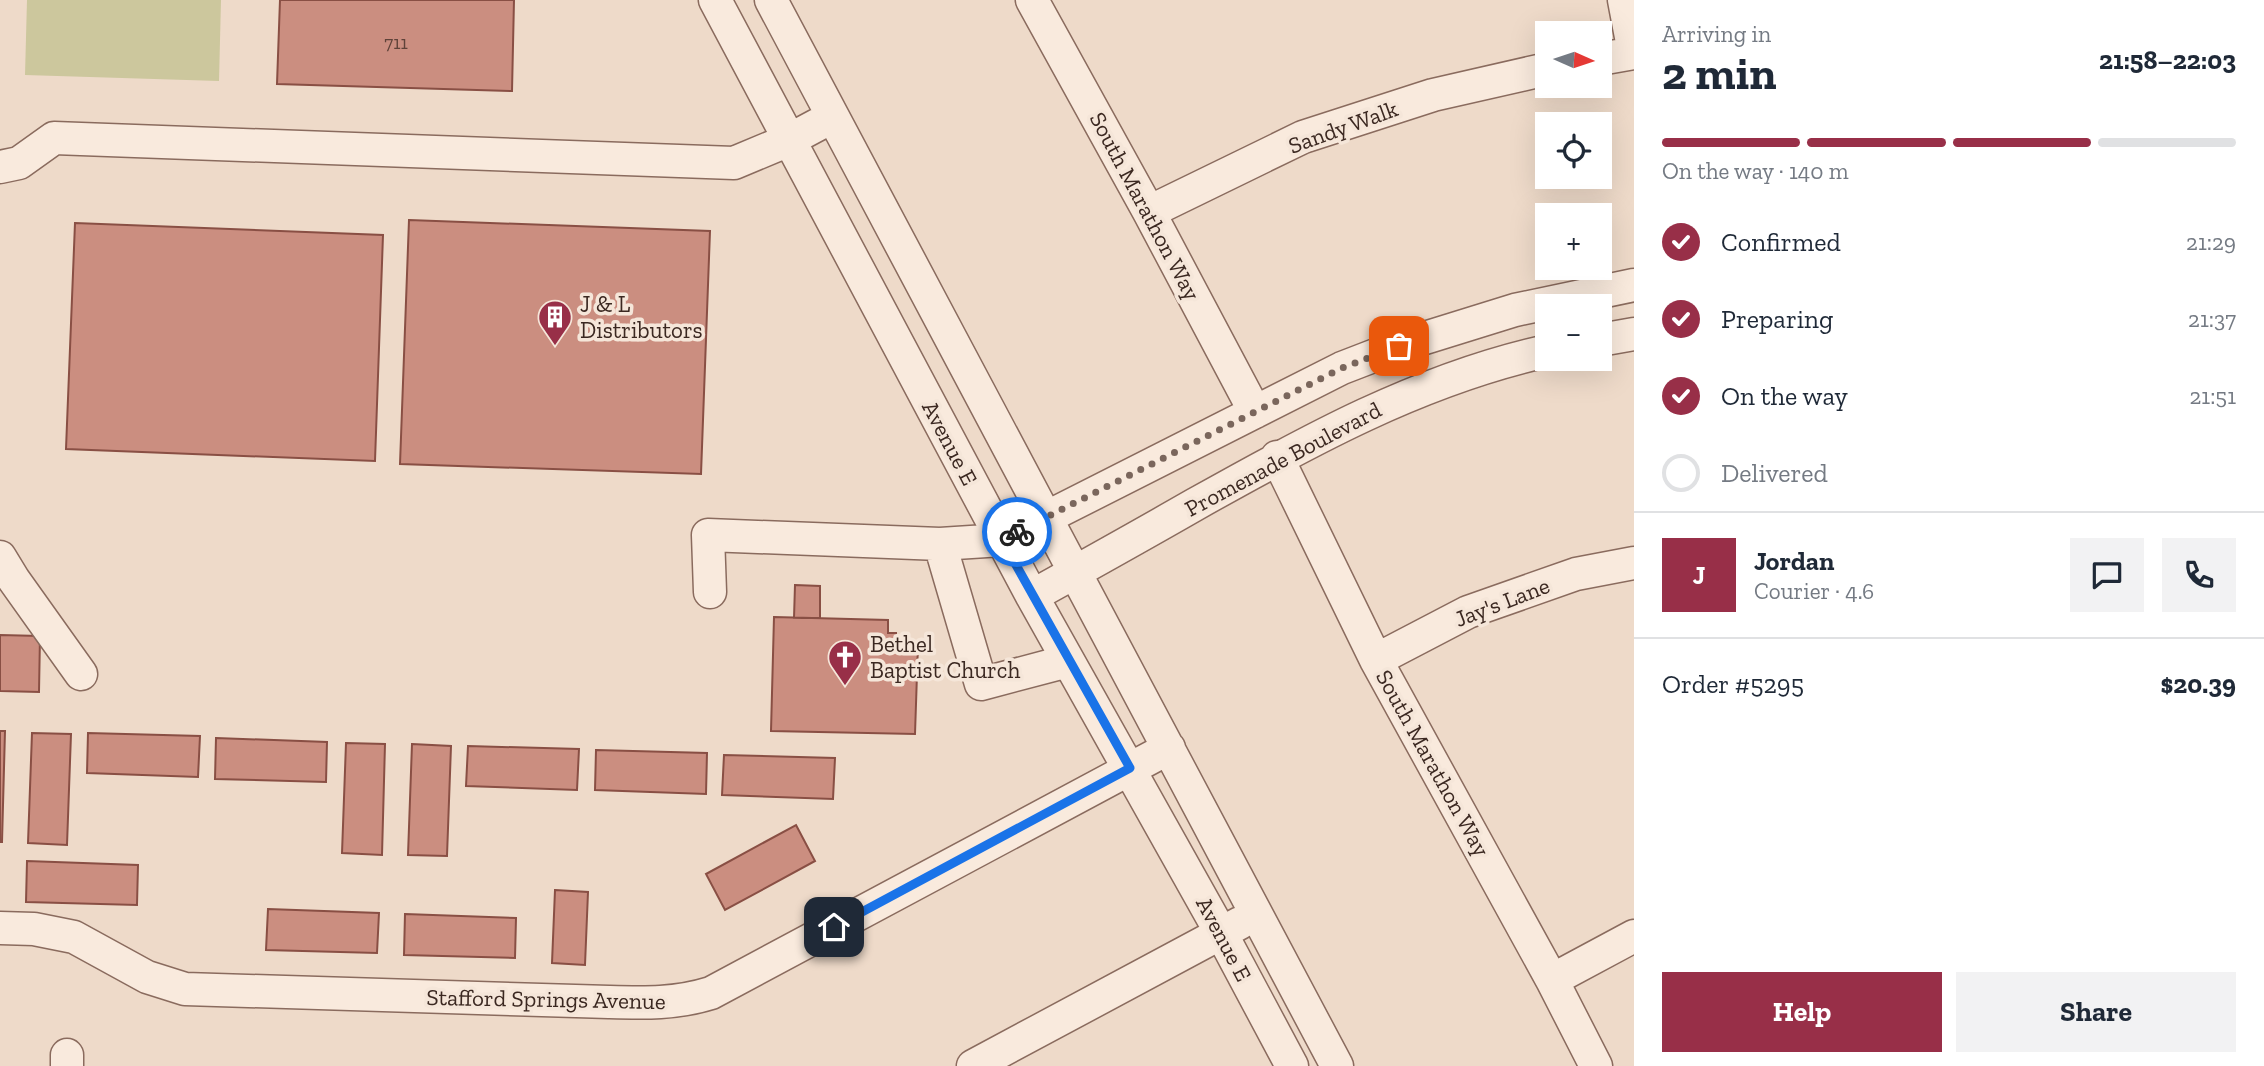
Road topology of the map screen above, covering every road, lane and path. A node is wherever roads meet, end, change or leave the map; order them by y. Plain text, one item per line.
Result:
1 (715, 0) edge
2 (771, 0) edge
3 (1032, 0) edge
4 (1624, 0) edge
5 (1634, 53) edge
6 (1612, 57) edge
7 (1535, 72) edge
8 (832, 117) junction
9 (789, 140) junction
10 (0, 167) edge
11 (1149, 212) junction
12 (1634, 285) edge
13 (1448, 330) junction
14 (1634, 334) edge
15 (1612, 338) edge
16 (1535, 354) edge
17 (1463, 374) junction
18 (1255, 412) junction
19 (1277, 457) junction
20 (1045, 519) junction
21 (1002, 540) junction
22 (940, 544) junction
23 (0, 557) edge
24 (1634, 563) edge
25 (1075, 572) junction
26 (710, 592) dead end
27 (1032, 596) junction
28 (1376, 660) junction
29 (1068, 661) junction
30 (81, 674) dead end
31 (1169, 748) junction
32 (1130, 768) junction
33 (1257, 914) junction
34 (0, 928) edge
35 (1222, 933) junction
36 (1634, 936) edge
37 (1552, 980) junction
38 (973, 1066) edge
39 (1292, 1066) edge
40 (1337, 1066) edge
41 (1596, 1066) edge

1 - 9 street, Avenue E
2 - 8 street, Avenue E
3 - 11 street, South Marathon Way
4 - 5 street
5 - 6 street
7 - 11 street, Sandy Walk
8 - 9 street
8 - 20 street, Avenue E
9 - 10 street
9 - 21 street, Avenue E
11 - 18 street, South Marathon Way
12 - 13 street
13 - 17 street
13 - 18 street
14 - 15 street
16 - 17 street, Promenade Boulevard
17 - 19 street, Promenade Boulevard
18 - 20 street
19 - 25 street, Promenade Boulevard
19 - 28 street, South Marathon Way
20 - 21 street
20 - 25 street, Avenue E
21 - 22 street
21 - 27 street, Avenue E
22 - 26 street
22 - 29 street
23 - 30 street
24 - 28 street, Jay's Lane
25 - 27 street, Promenade Boulevard
25 - 31 street, Avenue E
27 - 29 street, Avenue E
28 - 37 street, South Marathon Way
29 - 32 street, Avenue E
31 - 32 street, Stafford Springs Avenue
31 - 33 street, Avenue E
32 - 34 street, Stafford Springs Avenue
32 - 35 street, Avenue E
33 - 35 street
33 - 40 street, Avenue E
35 - 38 street
35 - 39 street, Avenue E
36 - 37 street
37 - 41 street, South Marathon Way

